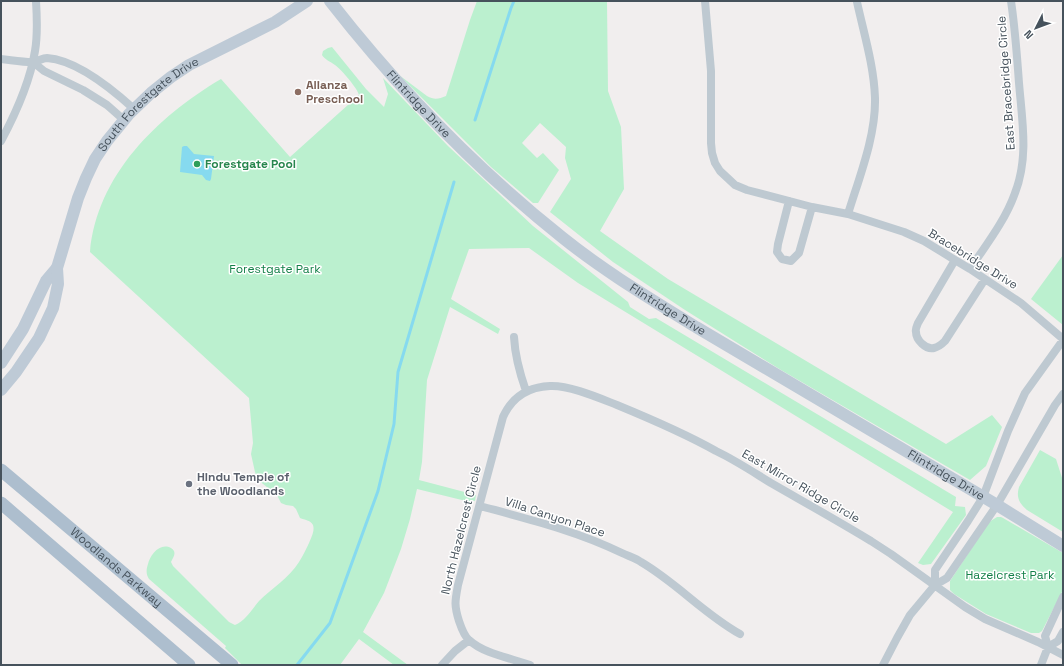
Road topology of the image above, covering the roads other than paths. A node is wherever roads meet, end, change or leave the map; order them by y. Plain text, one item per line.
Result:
1 (36, 1) edge
2 (307, 1) edge
3 (330, 1) edge
4 (704, 1) edge
5 (1011, 1) edge
6 (857, 2) dead end
7 (1, 59) edge
8 (33, 62) junction
9 (134, 109) junction
10 (124, 120) junction
11 (1, 141) edge
12 (789, 201) junction
13 (812, 207) junction
14 (848, 214) junction
15 (955, 260) junction
16 (57, 268) junction
17 (970, 269) junction
18 (984, 279) junction
19 (514, 337) dead end
20 (1063, 340) edge
21 (1, 363) edge
22 (1, 390) edge
23 (526, 391) junction
24 (1063, 394) edge
25 (1, 470) edge
26 (983, 497) junction
27 (1, 503) edge
28 (997, 505) junction
29 (480, 506) junction
30 (1063, 546) edge
31 (934, 585) junction
32 (1063, 597) edge
33 (1063, 632) edge
34 (740, 634) dead end
35 (469, 640) junction
36 (1048, 647) junction
37 (1063, 655) edge
38 (189, 665) edge
39 (232, 665) edge
40 (442, 665) edge
41 (530, 665) edge
42 (883, 665) edge
43 (1041, 665) edge

1 - 8 street
2 - 9 street, South Forestgate Drive
3 - 26 street, Flintridge Drive
4 - 12 street
5 - 17 street, East Bracebridge Circle
6 - 14 street
7 - 8 street
8 - 9 street
8 - 10 street
8 - 11 street
9 - 10 street, South Forestgate Drive
10 - 16 street, South Forestgate Drive
12 - 13 street, Bracebridge Drive
12 - 13 street
13 - 14 street, Bracebridge Drive
14 - 15 street, Bracebridge Drive
15 - 17 street, Bracebridge Drive
15 - 18 street
16 - 21 street, South Forestgate Drive
16 - 22 street, South Forestgate Drive
17 - 18 street, Bracebridge Drive
18 - 20 street, Bracebridge Drive
19 - 23 street
20 - 26 street
23 - 29 street, North Hazelcrest Circle
23 - 31 street, East Mirror Ridge Circle
24 - 28 street
25 - 39 main road, Woodlands Parkway
26 - 28 street, Flintridge Drive
26 - 31 street
27 - 38 main road
28 - 30 street, Flintridge Drive
28 - 31 street
29 - 34 street, Villa Canyon Place
29 - 35 street, North Hazelcrest Circle
31 - 36 street, East Mirror Ridge Circle
31 - 42 street
32 - 36 street
33 - 36 street
35 - 40 street
35 - 41 street
36 - 37 street, East Mirror Ridge Circle
36 - 43 street

